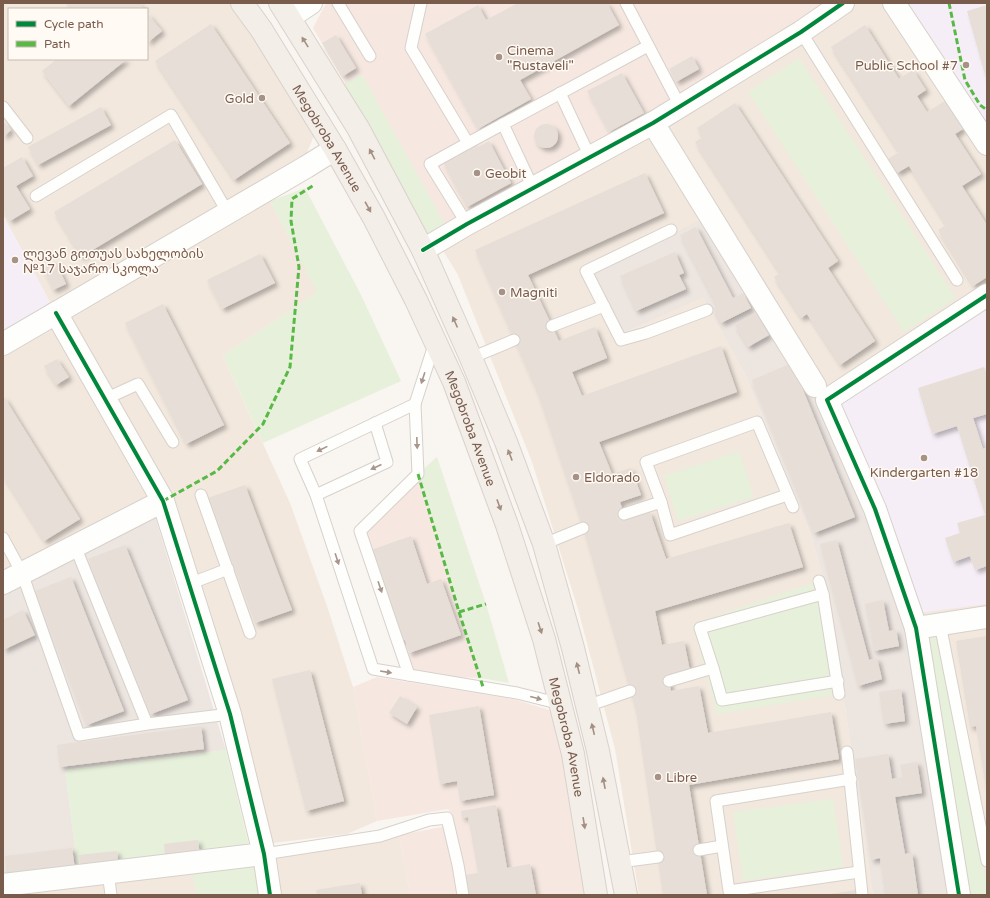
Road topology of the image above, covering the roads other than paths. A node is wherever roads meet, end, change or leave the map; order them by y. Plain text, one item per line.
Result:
1 (242, 3) edge
2 (311, 3) edge
3 (338, 3) edge
4 (421, 3) edge
5 (626, 3) edge
6 (843, 3) edge
7 (894, 3) edge
8 (285, 10) edge
9 (801, 32) junction
10 (648, 46) junction
11 (370, 56) dead end
12 (560, 93) junction
13 (680, 106) junction
14 (3, 107) edge
15 (653, 123) junction
16 (503, 124) junction
17 (27, 138) dead end
18 (468, 143) junction
19 (987, 144) edge
20 (335, 149) junction
21 (590, 157) junction
22 (533, 188) junction
23 (36, 196) dead end
24 (228, 213) junction
25 (467, 224) junction
26 (671, 230) dead end
27 (423, 250) junction
28 (957, 280) dead end
29 (987, 295) edge
30 (604, 306) junction
31 (707, 310) dead end
32 (56, 313) junction
33 (552, 326) dead end
34 (514, 340) dead end
35 (435, 341) junction
36 (3, 344) edge
37 (471, 358) junction
38 (815, 386) dead end
39 (105, 399) junction
40 (415, 404) junction
41 (375, 423) junction
42 (173, 442) dead end
43 (202, 495) dead end
44 (316, 495) junction
45 (787, 495) junction
46 (163, 501) junction
47 (661, 502) junction
48 (792, 507) dead end
49 (624, 514) dead end
50 (583, 528) dead end
51 (3, 538) edge
52 (544, 544) junction
53 (75, 546) junction
54 (228, 569) junction
55 (22, 573) junction
56 (819, 581) dead end
57 (3, 583) edge
58 (190, 584) junction
59 (823, 594) junction
60 (987, 617) edge
61 (940, 624) junction
62 (916, 628) junction
63 (250, 633) dead end
64 (713, 668) junction
65 (409, 675) junction
66 (669, 681) dead end
67 (838, 681) junction
68 (630, 691) dead end
69 (839, 694) dead end
70 (561, 704) junction
71 (587, 706) junction
72 (230, 714) junction
73 (147, 724) junction
74 (847, 752) dead end
75 (851, 779) junction
76 (722, 846) junction
77 (698, 850) dead end
78 (264, 854) junction
79 (658, 858) dead end
80 (987, 861) edge
81 (620, 862) junction
82 (108, 872) junction
83 (859, 872) junction
84 (3, 885) edge
85 (3, 891) edge
86 (862, 894) edge
87 (4, 895) edge
88 (110, 895) edge
89 (270, 895) edge
90 (462, 895) edge
91 (596, 895) edge
92 (626, 895) edge
93 (959, 895) edge

1 - 20 main road, Megobroba Avenue
2 - 8 street
3 - 11 lane
4 - 18 lane
5 - 10 lane
6 - 9 street
7 - 19 street
27 -> 8 main road, Megobroba Avenue
9 - 13 street
9 - 28 lane
10 - 12 lane
10 - 13 lane
12 - 16 lane
12 - 21 lane
13 - 15 street
14 - 17 lane
15 - 21 street
15 - 38 street
16 - 18 lane
16 - 22 lane
18 - 25 lane
20 - 24 street
20 -> 35 main road, Megobroba Avenue
21 - 22 street
22 - 25 street
23 - 24 lane
24 - 32 street
25 - 27 street
26 - 30 lane
37 -> 27 main road, Megobroba Avenue
29 - 62 street
30 - 31 lane
30 - 33 lane
32 - 36 street
32 - 39 street
34 - 37 lane
35 -> 40 lane
35 -> 70 main road, Megobroba Avenue
52 -> 37 main road, Megobroba Avenue
39 - 42 lane
39 - 46 street
40 - 41 lane
40 -> 65 lane
41 -> 44 lane
41 -> 44 lane
43 - 54 lane
44 -> 65 lane
45 - 47 lane
45 - 47 lane
45 - 48 lane
46 - 53 street
46 - 58 street
47 - 49 lane
50 - 52 lane
51 - 55 lane
71 -> 52 main road, Megobroba Avenue
53 - 55 street
53 - 73 lane
54 - 58 lane
54 - 63 lane
55 - 57 street
55 - 73 lane
56 - 59 lane
58 - 72 street
59 - 64 lane
59 - 67 lane
60 - 61 street
61 - 62 street
61 - 80 lane
62 - 93 street
64 - 66 lane
64 - 67 lane
65 -> 70 lane
67 - 69 lane
68 - 71 lane
70 -> 91 main road, Megobroba Avenue
81 -> 71 main road, Megobroba Avenue
72 - 73 lane
72 - 78 street
74 - 75 lane
75 - 76 lane
75 - 83 lane
76 - 77 lane
76 - 83 lane
78 - 82 street
78 - 89 street
78 - 90 lane
79 - 81 lane
81 - 92 main road, Megobroba Avenue
82 - 84 street
82 - 88 lane
83 - 86 lane
85 - 87 lane

